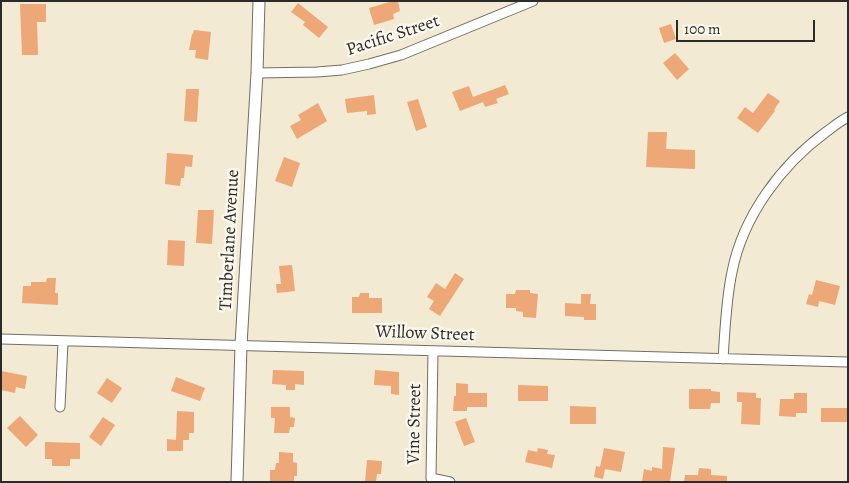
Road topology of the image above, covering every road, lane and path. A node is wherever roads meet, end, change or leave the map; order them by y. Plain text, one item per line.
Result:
1 (259, 1) edge
2 (533, 1) edge
3 (257, 73) junction
4 (848, 117) edge
5 (1, 339) edge
6 (63, 342) junction
7 (241, 345) junction
8 (433, 351) junction
9 (723, 359) junction
10 (848, 362) edge
11 (60, 407) dead end
12 (237, 482) edge
13 (450, 482) edge

1 - 3 street, Timberlane Avenue
2 - 3 street, Pacific Street
3 - 7 street, Timberlane Avenue
4 - 9 street
5 - 6 street, Willow Street
6 - 7 street, Willow Street
6 - 11 street
7 - 8 street, Willow Street
7 - 12 street, Timberlane Avenue
8 - 9 street, Willow Street
8 - 13 street, Vine Street
9 - 10 street, Willow Street

